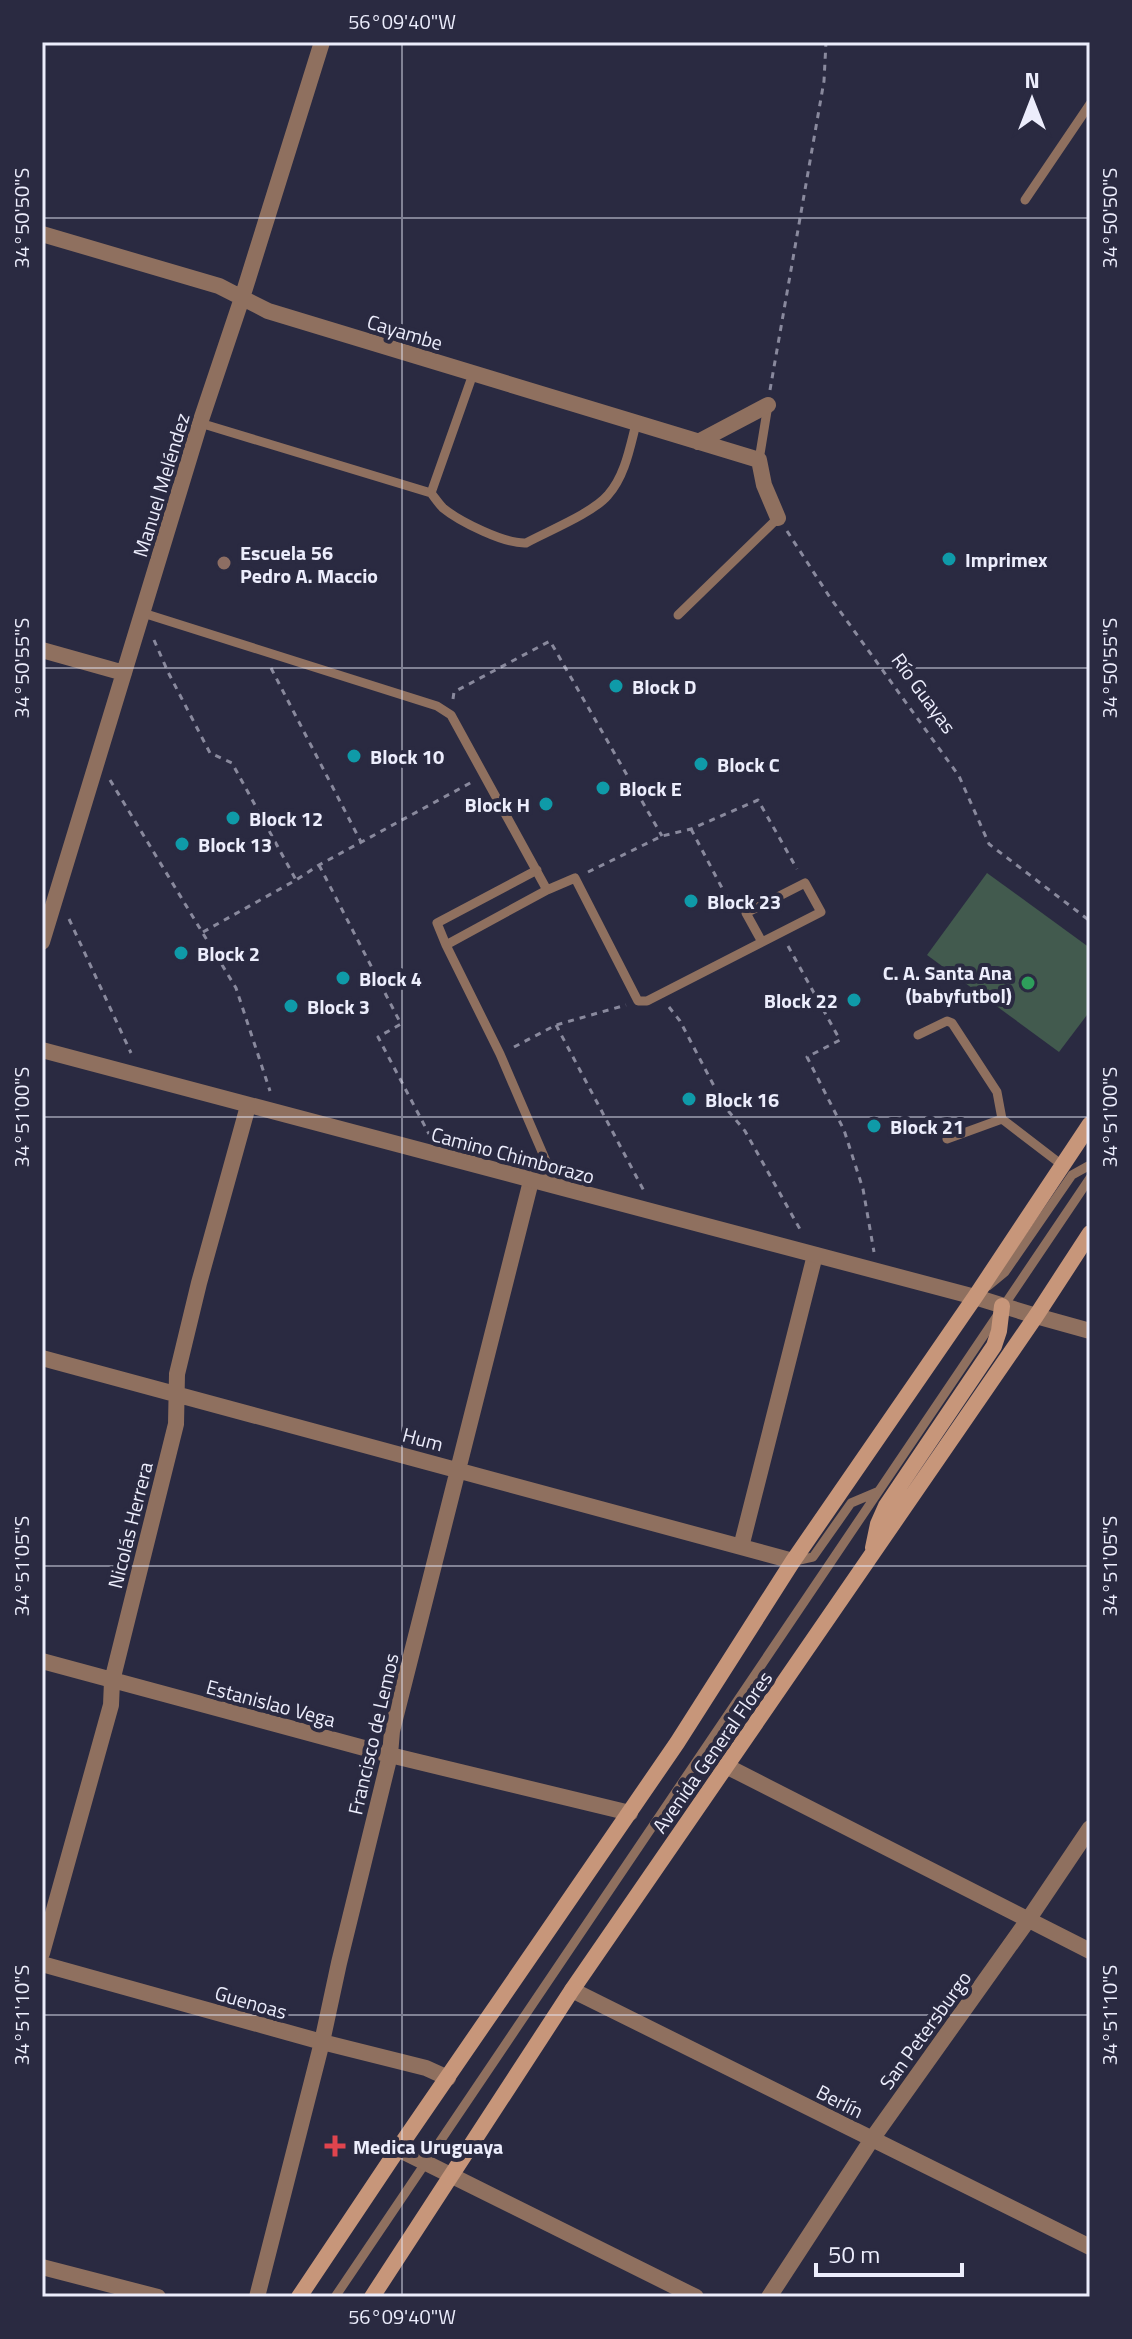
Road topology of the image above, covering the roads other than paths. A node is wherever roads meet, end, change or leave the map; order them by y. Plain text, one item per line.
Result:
1 (322, 42) edge
2 (1090, 104) edge
3 (1025, 200) dead end
4 (42, 234) edge
5 (242, 298) junction
6 (473, 374) junction
7 (768, 405) joint
8 (200, 423) junction
9 (636, 424) junction
10 (698, 442) junction
11 (759, 460) junction
12 (431, 493) junction
13 (778, 518) joint
14 (143, 613) junction
15 (678, 615) dead end
16 (42, 650) edge
17 (124, 673) junction
18 (537, 870) junction
19 (547, 890) junction
20 (42, 942) edge
21 (762, 942) junction
22 (446, 945) junction
23 (918, 1035) dead end
24 (42, 1050) edge
25 (248, 1106) junction
26 (1002, 1119) junction
27 (1090, 1124) edge
28 (947, 1139) dead end
29 (1062, 1165) junction
30 (1090, 1165) edge
31 (1090, 1178) edge
32 (537, 1182) junction
33 (1090, 1233) edge
34 (815, 1255) junction
35 (975, 1297) junction
36 (1002, 1306) junction
37 (1036, 1316) junction
38 (1090, 1331) edge
39 (42, 1358) edge
40 (177, 1394) junction
41 (457, 1469) junction
42 (877, 1492) junction
43 (741, 1547) junction
44 (870, 1557) junction
45 (793, 1561) junction
46 (42, 1661) edge
47 (112, 1681) junction
48 (390, 1755) junction
49 (726, 1766) junction
50 (630, 1813) junction
51 (1090, 1828) edge
52 (1028, 1920) junction
53 (1090, 1951) edge
54 (42, 1953) edge
55 (42, 1964) edge
56 (572, 1990) junction
57 (322, 2042) junction
58 (448, 2078) junction
59 (872, 2139) junction
60 (398, 2149) junction
61 (427, 2164) junction
62 (453, 2175) junction
63 (1090, 2247) edge
64 (42, 2267) edge
65 (304, 2294) edge
66 (158, 2297) edge
67 (257, 2297) edge
68 (335, 2297) edge
69 (372, 2297) edge
70 (696, 2297) edge
71 (769, 2297) edge

1 - 5 street, Manuel Meléndez
2 - 3 lane
4 - 5 street, Cayambe
5 - 6 street, Cayambe
5 - 8 street, Manuel Meléndez
6 - 9 street, Cayambe
6 - 12 lane
7 - 10 street
7 - 11 lane
8 - 12 lane
8 - 14 street, Manuel Meléndez
9 - 10 street, Cayambe
9 - 12 lane
10 - 11 street, Cayambe
11 - 13 street
13 - 15 lane
14 - 17 street, Manuel Meléndez
14 - 18 lane
16 - 17 street
17 - 20 street, Manuel Meléndez
18 - 19 lane
18 - 22 lane
19 - 21 lane
19 - 22 lane
21 - 21 lane
22 - 32 lane
23 - 26 lane
24 - 25 street, Camino Chimborazo
25 - 32 street, Camino Chimborazo
25 - 40 street, Nicolás Herrera
26 - 28 lane
26 - 29 lane
27 - 29 main road, Avenida General Flores
29 - 35 main road, Avenida General Flores
30 - 35 lane, Avenida General Flores
31 - 36 lane, Avenida General Flores
32 - 34 street, Camino Chimborazo
32 - 41 street, Francisco de Lemos
33 - 37 main road, Avenida General Flores
34 - 35 street, Camino Chimborazo
34 - 43 street
35 - 36 street, Camino Chimborazo
35 - 45 main road, Avenida General Flores
36 - 37 street, Camino Chimborazo
36 - 42 lane, Avenida General Flores
36 - 44 main road
37 - 38 street, Camino Chimborazo
37 - 44 main road, Avenida General Flores
39 - 40 street, Hum
40 - 41 street, Hum
40 - 47 street, Nicolás Herrera
41 - 43 street, Hum
41 - 48 street, Francisco de Lemos
42 - 45 lane, Avenida General Flores
42 - 61 lane, Avenida General Flores
43 - 45 street, Hum
44 - 49 main road, Avenida General Flores
45 - 50 main road, Avenida General Flores
46 - 47 street, Estanislao Vega
47 - 48 street, Estanislao Vega
47 - 54 street, Nicolás Herrera
48 - 50 street, Estanislao Vega
48 - 57 street, Francisco de Lemos
49 - 52 street
49 - 56 main road, Avenida General Flores
50 - 58 main road, Avenida General Flores
51 - 52 street, San Petersburgo
52 - 53 street
52 - 59 street, San Petersburgo
55 - 57 street, Guenoas
56 - 59 street, Berlín
56 - 62 main road, Avenida General Flores
57 - 58 street, Guenoas
57 - 67 street, Francisco de Lemos
58 - 60 main road, Avenida General Flores
59 - 63 street, Berlín
59 - 71 street, San Petersburgo
60 - 61 street
60 - 65 main road, Avenida General Flores
61 - 62 street
61 - 68 lane, Avenida General Flores
62 - 69 main road, Avenida General Flores
62 - 70 street
64 - 66 street

